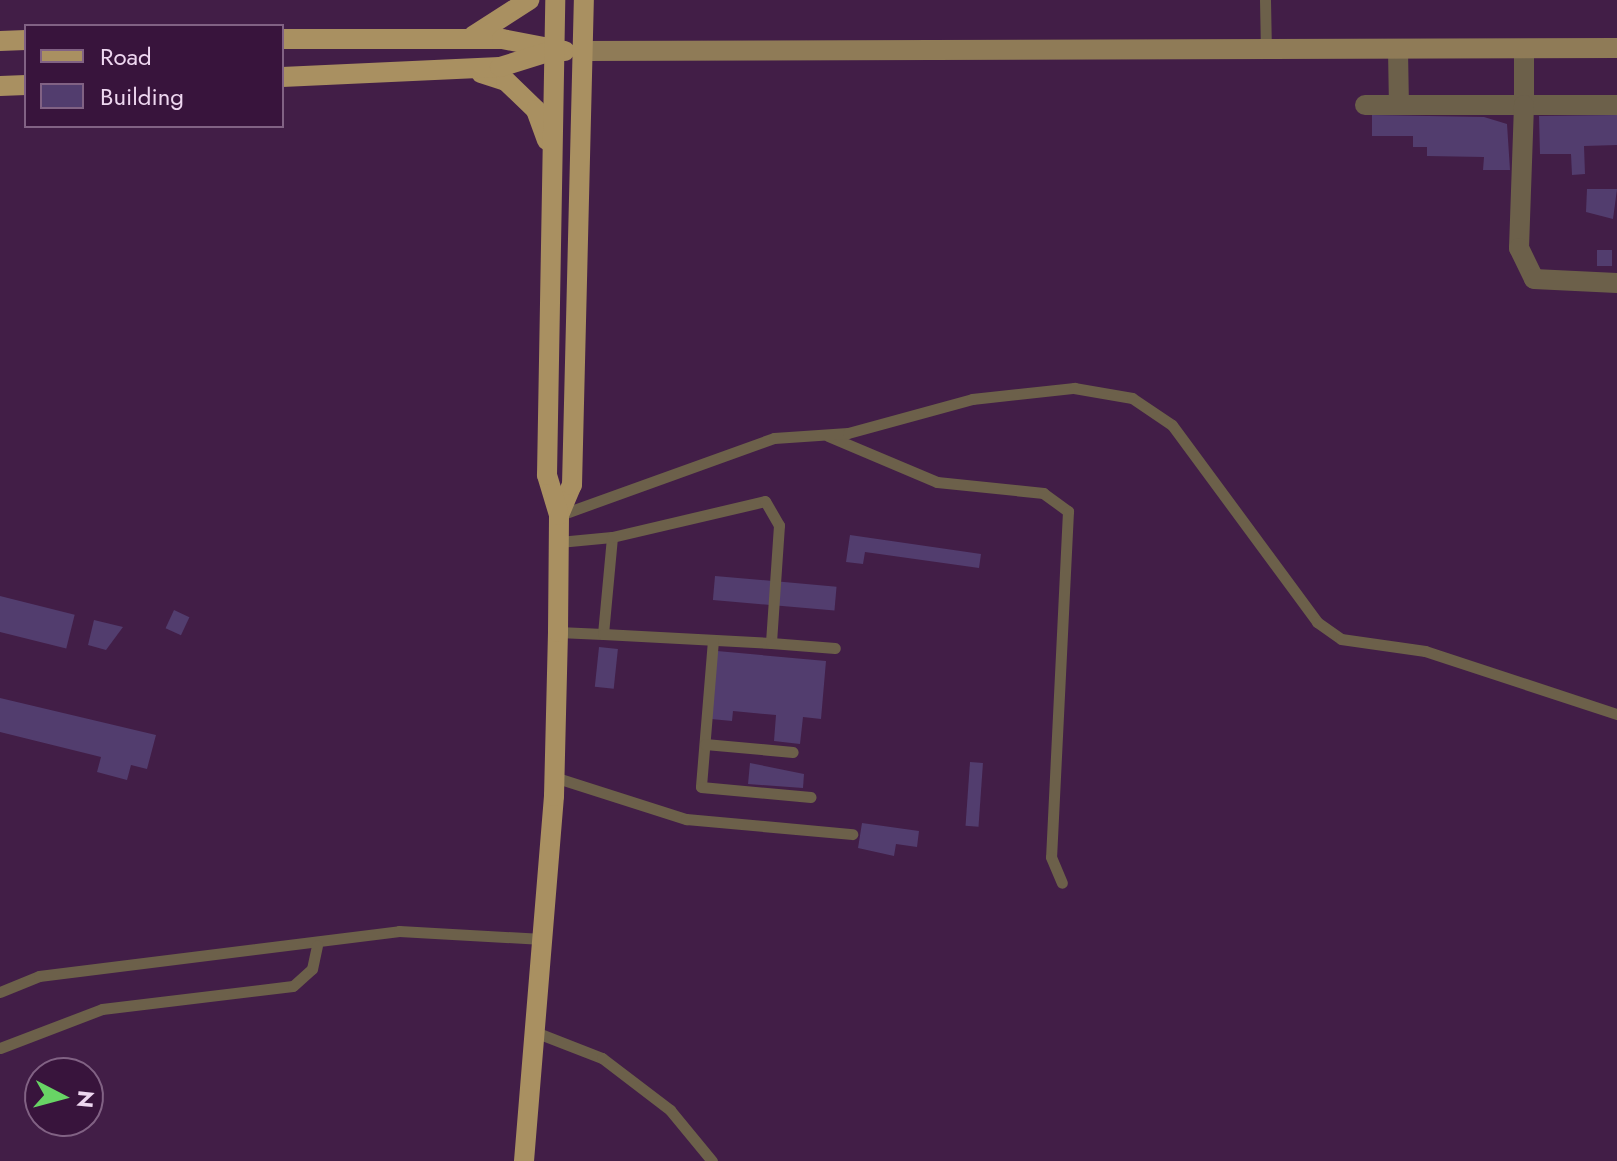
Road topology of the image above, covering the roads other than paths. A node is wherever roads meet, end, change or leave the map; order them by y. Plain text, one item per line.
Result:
1 (529, 0) edge
2 (555, 0) edge
3 (584, 0) edge
4 (1265, 0) edge
5 (284, 39) edge
6 (467, 39) junction
7 (24, 40) edge
8 (0, 41) edge
9 (1617, 48) edge
10 (1398, 50) junction
11 (1524, 50) junction
12 (554, 51) junction
13 (582, 51) junction
14 (1266, 51) junction
15 (470, 69) junction
16 (284, 77) edge
17 (24, 85) edge
18 (0, 86) edge
19 (1365, 105) dead end
20 (1399, 105) junction
21 (1524, 105) junction
22 (1617, 105) edge
23 (552, 158) junction
24 (1617, 283) edge
25 (827, 436) junction
26 (559, 515) junction
27 (612, 537) junction
28 (559, 542) junction
29 (558, 632) junction
30 (603, 634) junction
31 (713, 640) junction
32 (771, 643) junction
33 (835, 648) dead end
34 (1617, 714) edge
35 (705, 744) junction
36 (793, 752) dead end
37 (554, 777) junction
38 (811, 797) dead end
39 (852, 834) dead end
40 (1062, 883) dead end
41 (543, 939) junction
42 (317, 946) junction
43 (0, 992) edge
44 (535, 1032) junction
45 (0, 1048) edge
46 (524, 1161) edge
47 (712, 1161) edge

1 - 6 main road
2 - 12 main road
3 - 13 main road
4 - 14 lane
5 - 6 main road
6 - 12 main road
7 - 8 main road
9 - 11 main road
10 - 11 main road
10 - 14 main road
10 - 20 street
11 - 21 street
12 - 13 main road
12 - 15 main road
12 - 23 main road
13 - 14 main road
13 - 26 main road
15 - 16 main road
15 - 23 main road
17 - 18 main road
19 - 20 street
20 - 21 street
21 - 22 street
21 - 24 street
23 - 26 main road
25 - 26 lane
25 - 34 lane
25 - 40 lane
26 - 28 main road
27 - 28 lane
27 - 30 lane
27 - 32 lane
28 - 29 main road
29 - 30 lane
29 - 37 main road
30 - 31 lane
31 - 32 lane
31 - 35 lane
32 - 33 lane
35 - 36 lane
35 - 38 lane
37 - 39 lane
37 - 41 main road
41 - 42 lane
41 - 44 main road
42 - 43 lane
42 - 45 lane
44 - 46 main road
44 - 47 lane

